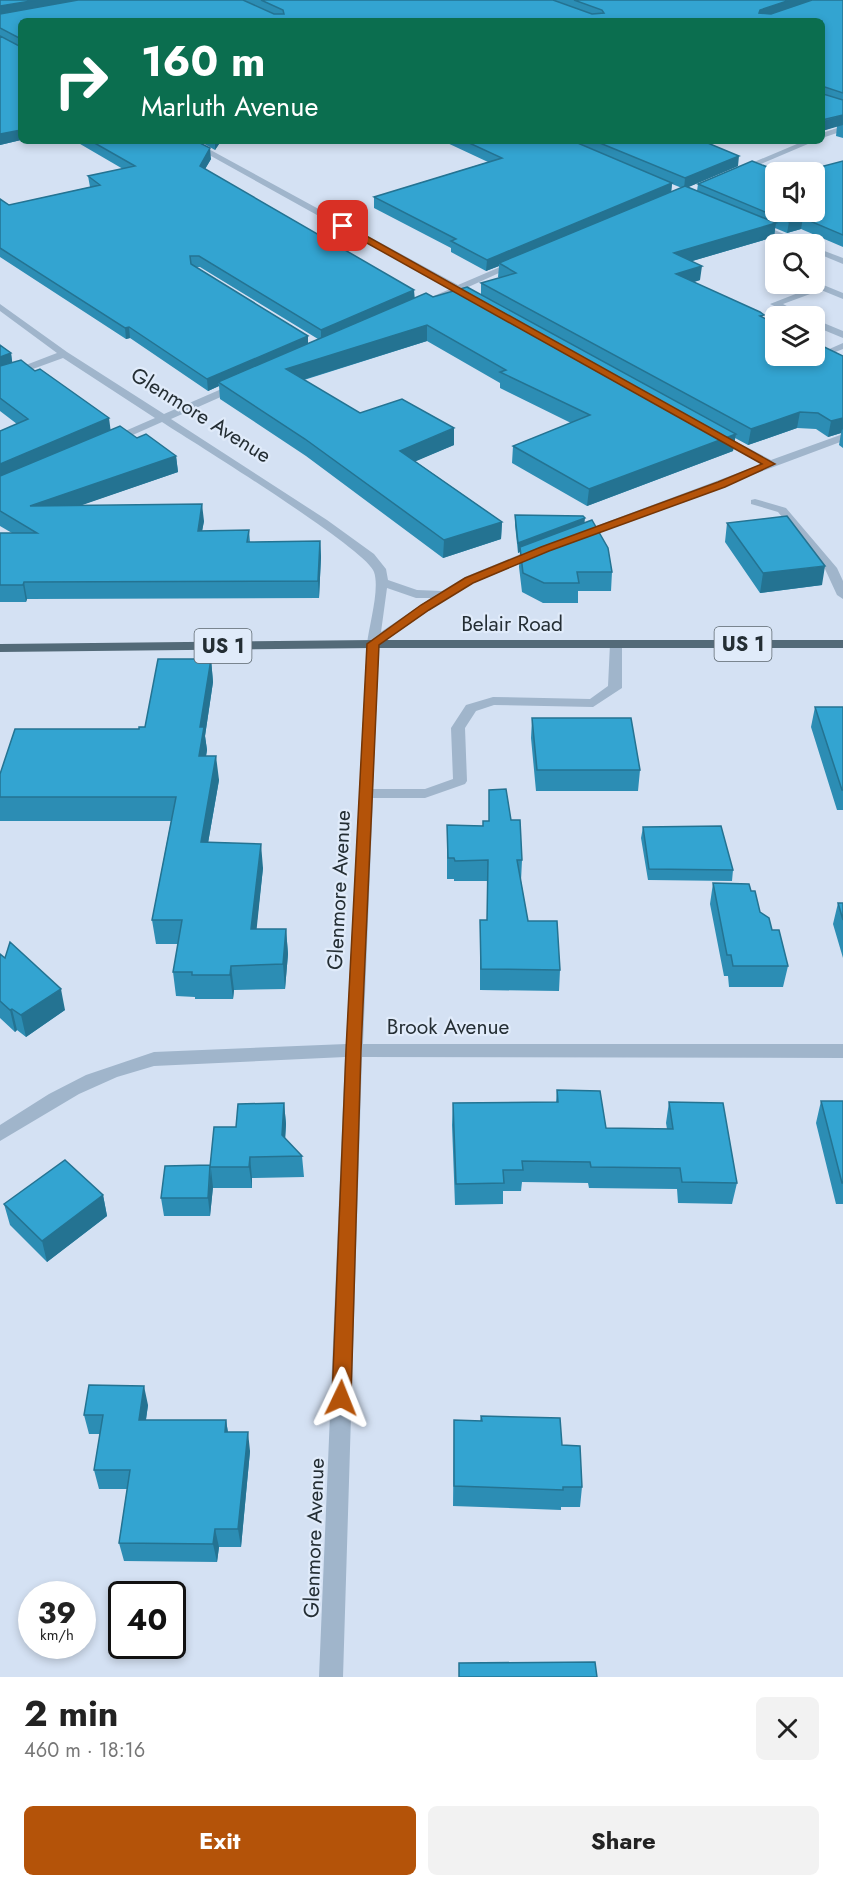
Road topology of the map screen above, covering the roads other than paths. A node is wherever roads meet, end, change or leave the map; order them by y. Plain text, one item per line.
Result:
1 (843, 128) edge
2 (825, 135) edge
3 (193, 144) edge
4 (804, 144) edge
5 (725, 176) edge
6 (748, 221) edge
7 (779, 234) edge
8 (825, 254) edge
9 (531, 257) edge
10 (843, 261) edge
11 (456, 289) junction
12 (466, 294) edge
13 (843, 296) edge
14 (425, 303) edge
15 (780, 306) edge
16 (0, 307) edge
17 (825, 327) edge
18 (843, 335) edge
19 (843, 346) edge
20 (64, 354) junction
21 (825, 354) edge
22 (0, 378) edge
23 (244, 383) edge
24 (163, 419) junction
25 (708, 429) edge
26 (843, 437) edge
27 (98, 447) edge
28 (770, 464) junction
29 (755, 502) dead end
30 (567, 541) edge
31 (545, 549) edge
32 (382, 582) junction
33 (445, 595) junction
34 (843, 595) edge
35 (373, 644) junction
36 (616, 644) junction
37 (843, 644) edge
38 (0, 648) edge
39 (366, 793) junction
40 (354, 1050) junction
41 (843, 1051) edge
42 (0, 1134) edge
43 (331, 1677) edge

1 - 2 street
3 - 11 street
4 - 5 street
6 - 7 street
8 - 10 street
9 - 11 street
11 - 12 street
11 - 14 street
13 - 15 street
16 - 20 street, Glenmore Avenue
17 - 18 street
19 - 21 street
20 - 22 street
20 - 24 street, Glenmore Avenue
23 - 24 street
24 - 27 street
24 - 32 street, Glenmore Avenue
25 - 28 street
26 - 28 street
28 - 30 street
29 - 34 street
31 - 33 street
32 - 33 street
32 - 35 street, Glenmore Avenue
33 - 35 street
35 - 36 main road, Belair Road / US 1
35 - 38 main road, Belair Road / US 1
35 - 39 street, Glenmore Avenue
36 - 37 main road, Belair Road / US 1
36 - 39 street
39 - 40 street, Glenmore Avenue
40 - 41 street, Brook Avenue
40 - 42 street, Brook Avenue
40 - 43 street, Glenmore Avenue

